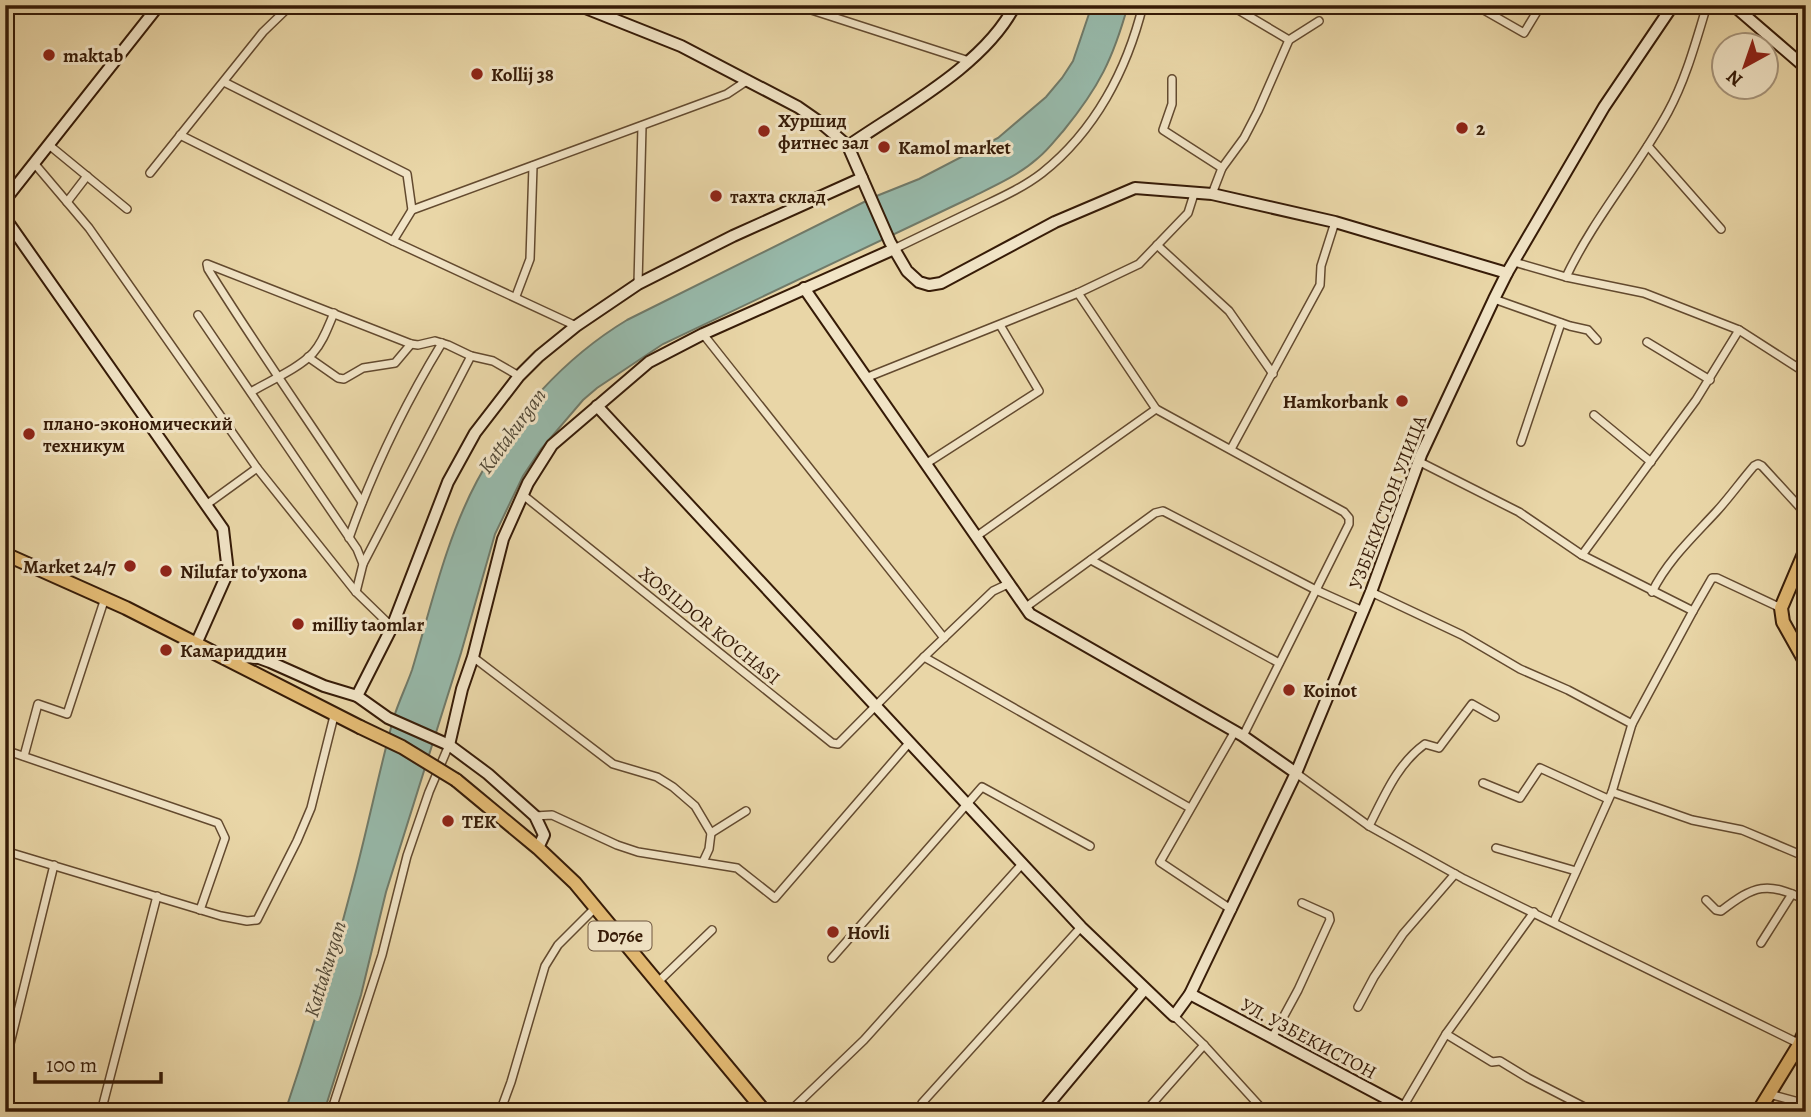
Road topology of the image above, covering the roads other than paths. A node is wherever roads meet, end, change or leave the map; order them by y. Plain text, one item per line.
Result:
1 (159, 5) edge
2 (291, 5) edge
3 (578, 5) edge
4 (796, 5) edge
5 (1015, 5) edge
6 (1143, 5) edge
7 (1230, 5) edge
8 (1542, 5) edge
9 (1673, 5) edge
10 (1707, 5) edge
11 (1733, 5) edge
12 (1478, 6) edge
13 (1319, 20) dead end
14 (1289, 40) junction
15 (969, 61) junction
16 (1806, 68) edge
17 (748, 79) junction
18 (1172, 79) dead end
19 (224, 82) junction
20 (642, 126) junction
21 (180, 135) junction
22 (49, 145) junction
23 (848, 146) junction
24 (1648, 146) junction
25 (34, 163) junction
26 (533, 166) junction
27 (1222, 168) junction
28 (150, 173) dead end
29 (87, 176) junction
30 (862, 178) junction
31 (1194, 194) junction
32 (1212, 194) junction
33 (5, 200) edge
34 (67, 202) junction
35 (127, 209) dead end
36 (412, 210) junction
37 (5, 218) edge
38 (1335, 222) junction
39 (1721, 229) dead end
40 (393, 241) junction
41 (1157, 245) junction
42 (892, 246) junction
43 (1514, 262) junction
44 (1507, 273) junction
45 (1566, 277) junction
46 (638, 284) junction
47 (804, 288) junction
48 (1078, 293) junction
49 (516, 296) junction
50 (1494, 299) junction
51 (334, 313) junction
52 (198, 315) dead end
53 (1560, 323) junction
54 (1000, 325) junction
55 (576, 326) junction
56 (1739, 330) junction
57 (703, 334) junction
58 (1597, 340) dead end
59 (1647, 342) dead end
60 (442, 343) junction
61 (411, 344) junction
62 (471, 356) junction
63 (308, 357) junction
64 (1806, 373) edge
65 (1273, 374) junction
66 (278, 375) junction
67 (519, 376) junction
68 (868, 377) junction
69 (1710, 380) junction
70 (251, 393) junction
71 (597, 406) junction
72 (1156, 410) junction
73 (1594, 415) dead end
74 (1521, 442) dead end
75 (1231, 449) junction
76 (1418, 461) junction
77 (1651, 462) junction
78 (927, 463) junction
79 (257, 468) junction
80 (523, 495) junction
81 (362, 502) junction
82 (206, 505) junction
83 (1806, 513) edge
84 (978, 536) junction
85 (349, 538) junction
86 (1806, 549) edge
87 (5, 554) edge
88 (1582, 555) junction
89 (1091, 560) junction
90 (363, 564) junction
91 (1010, 583) junction
92 (1316, 590) junction
93 (356, 592) junction
94 (1371, 592) junction
95 (1652, 592) junction
96 (105, 598) junction
97 (1026, 607) junction
98 (1781, 608) junction
99 (1363, 611) junction
100 (1693, 611) junction
101 (392, 626) junction
102 (944, 638) junction
103 (196, 644) junction
104 (218, 656) junction
105 (473, 657) junction
106 (924, 657) junction
107 (1279, 663) junction
108 (1806, 663) edge
109 (357, 696) junction
110 (876, 708) junction
111 (334, 716) junction
112 (1495, 717) dead end
113 (1632, 724) junction
114 (1239, 734) junction
115 (445, 743) junction
116 (909, 743) junction
117 (5, 750) edge
118 (24, 755) junction
119 (1296, 773) junction
120 (1483, 783) dead end
121 (1610, 795) junction
122 (968, 804) junction
123 (1190, 808) junction
124 (746, 811) dead end
125 (535, 816) junction
126 (1368, 826) junction
127 (711, 833) junction
128 (1090, 846) dead end
129 (538, 848) junction
130 (1496, 848) dead end
131 (5, 851) edge
132 (1806, 857) edge
133 (703, 862) junction
134 (1023, 863) junction
135 (54, 865) junction
136 (1576, 871) junction
137 (1455, 874) junction
138 (1792, 894) junction
139 (157, 896) junction
140 (1706, 900) dead end
141 (1806, 900) edge
142 (1301, 903) dead end
143 (596, 907) junction
144 (200, 910) junction
145 (1232, 911) junction
146 (1534, 912) junction
147 (1554, 922) junction
148 (1081, 927) junction
149 (712, 930) dead end
150 (1761, 943) dead end
151 (832, 958) dead end
152 (658, 982) junction
153 (1144, 990) junction
154 (1190, 995) junction
155 (1357, 1007) dead end
156 (1174, 1016) junction
157 (1806, 1029) edge
158 (1446, 1034) junction
159 (1272, 1038) junction
160 (1204, 1045) junction
161 (1802, 1046) edge
162 (5, 1064) edge
163 (1769, 1094) junction
164 (1806, 1104) edge
165 (1408, 1109) edge
166 (1262, 1110) edge
167 (101, 1112) edge
168 (331, 1112) edge
169 (500, 1112) edge
170 (765, 1112) edge
171 (789, 1112) edge
172 (931, 1112) edge
173 (1042, 1112) edge
174 (1144, 1112) edge
175 (1594, 1112) edge
176 (1758, 1112) edge

1 - 22 street
2 - 19 street
3 - 17 street
4 - 15 street
5 - 15 street
6 - 42 street
7 - 14 street
8 - 12 street
9 - 43 street, УЗБЕКИСТОН УЛИЦА
10 - 24 street
11 - 16 street
13 - 14 street
14 - 27 street
15 - 23 street
17 - 20 street
17 - 23 street
18 - 27 street
19 - 21 street
19 - 36 street
20 - 26 street
20 - 46 street
21 - 28 street
21 - 40 street
22 - 25 street
22 - 29 street
23 - 30 street
24 - 39 street
24 - 45 street
25 - 33 street
25 - 34 street
26 - 36 street
26 - 49 street
27 - 32 street
29 - 34 street
29 - 35 street
30 - 42 street
30 - 46 street
31 - 32 street
31 - 41 street
31 - 42 street
32 - 38 street
34 - 79 street
36 - 40 street
37 - 82 street
38 - 44 street
38 - 65 street
40 - 49 street
41 - 48 street
41 - 65 street
42 - 47 street
43 - 44 street, УЗБЕКИСТОН УЛИЦА
43 - 45 street
44 - 50 street, УЗБЕКИСТОН УЛИЦА
45 - 56 street
46 - 55 street
47 - 57 street
47 - 68 street
48 - 54 street
48 - 72 street
49 - 55 street
50 - 53 street
50 - 76 street, УЗБЕКИСТОН УЛИЦА
51 - 61 street
51 - 63 street
51 - 66 street
52 - 70 street
53 - 58 street
53 - 74 street
54 - 68 street
54 - 78 street
55 - 67 street
56 - 64 street
56 - 69 street
57 - 71 street
57 - 102 street
59 - 69 street
60 - 61 street
60 - 62 street
60 - 81 street
61 - 63 street
62 - 67 street
62 - 90 street
63 - 66 street
65 - 75 street
66 - 70 street
66 - 81 street
67 - 101 street
68 - 78 street
69 - 77 street
70 - 85 street
71 - 80 street
71 - 110 street
72 - 75 street
72 - 84 street
73 - 77 street
75 - 92 street
76 - 88 street
76 - 94 street, УЗБЕКИСТОН УЛИЦА
77 - 88 street
78 - 84 street
79 - 82 street
79 - 93 street
80 - 105 street
80 - 110 street, XOSILDOR KO’CHASI
81 - 85 street
82 - 103 street
83 - 95 street
84 - 91 street
85 - 90 street
86 - 98 main road
87 - 96 main road, D076e
88 - 95 street
89 - 92 street
89 - 97 street
89 - 107 street
90 - 93 street
91 - 97 street
91 - 102 street
92 - 99 street
92 - 107 street
93 - 101 street
94 - 99 street, УЗБЕКИСТОН УЛИЦА
94 - 113 street
95 - 100 street
96 - 103 main road, D076e
96 - 118 street
97 - 114 street
98 - 100 street
98 - 108 main road
99 - 119 street, УЗБЕКИСТОН УЛИЦА
100 - 113 street
101 - 109 street
102 - 106 street
103 - 104 main road, D076e
104 - 109 street
104 - 111 main road, D076e
105 - 115 street
105 - 127 street
106 - 110 street
106 - 123 street
107 - 114 street
109 - 115 street
110 - 116 street
111 - 129 main road, D076e, bridge
111 - 144 street
112 - 126 street
113 - 121 street
114 - 119 street
114 - 123 street
115 - 125 street
115 - 168 street
116 - 122 street
116 - 133 street
117 - 118 street
118 - 144 street
119 - 126 street
119 - 145 street, УЗБЕКИСТОН УЛИЦА
120 - 121 street
121 - 132 street
121 - 136 street
122 - 128 street
122 - 134 street
122 - 151 street
123 - 145 street
124 - 127 street
125 - 129 street
125 - 133 street
126 - 137 street
127 - 133 street
129 - 143 main road, D076e
130 - 136 street
131 - 135 street
134 - 148 street
134 - 171 street
135 - 139 street
135 - 162 street
136 - 147 street
137 - 146 street
137 - 155 street
138 - 140 street
138 - 141 street
138 - 150 street
139 - 144 street
139 - 167 street
142 - 159 street
143 - 152 main road, D076e
143 - 169 street
145 - 154 street, УЗБЕКИСТОН УЛИЦА
146 - 147 street
146 - 158 street
147 - 161 street
148 - 153 street
148 - 172 street
149 - 152 street
152 - 170 main road, D076e
153 - 156 street
153 - 173 street
154 - 156 street, УЗБЕКИСТОН УЛИЦА
154 - 159 street, УЛ. УЗБЕКИСТОН
156 - 160 street
157 - 161 main road
158 - 165 street
158 - 175 street
159 - 165 street, УЛ. УЗБЕКИСТОН
160 - 166 street
160 - 174 street
161 - 163 main road
163 - 164 street
163 - 176 main road

